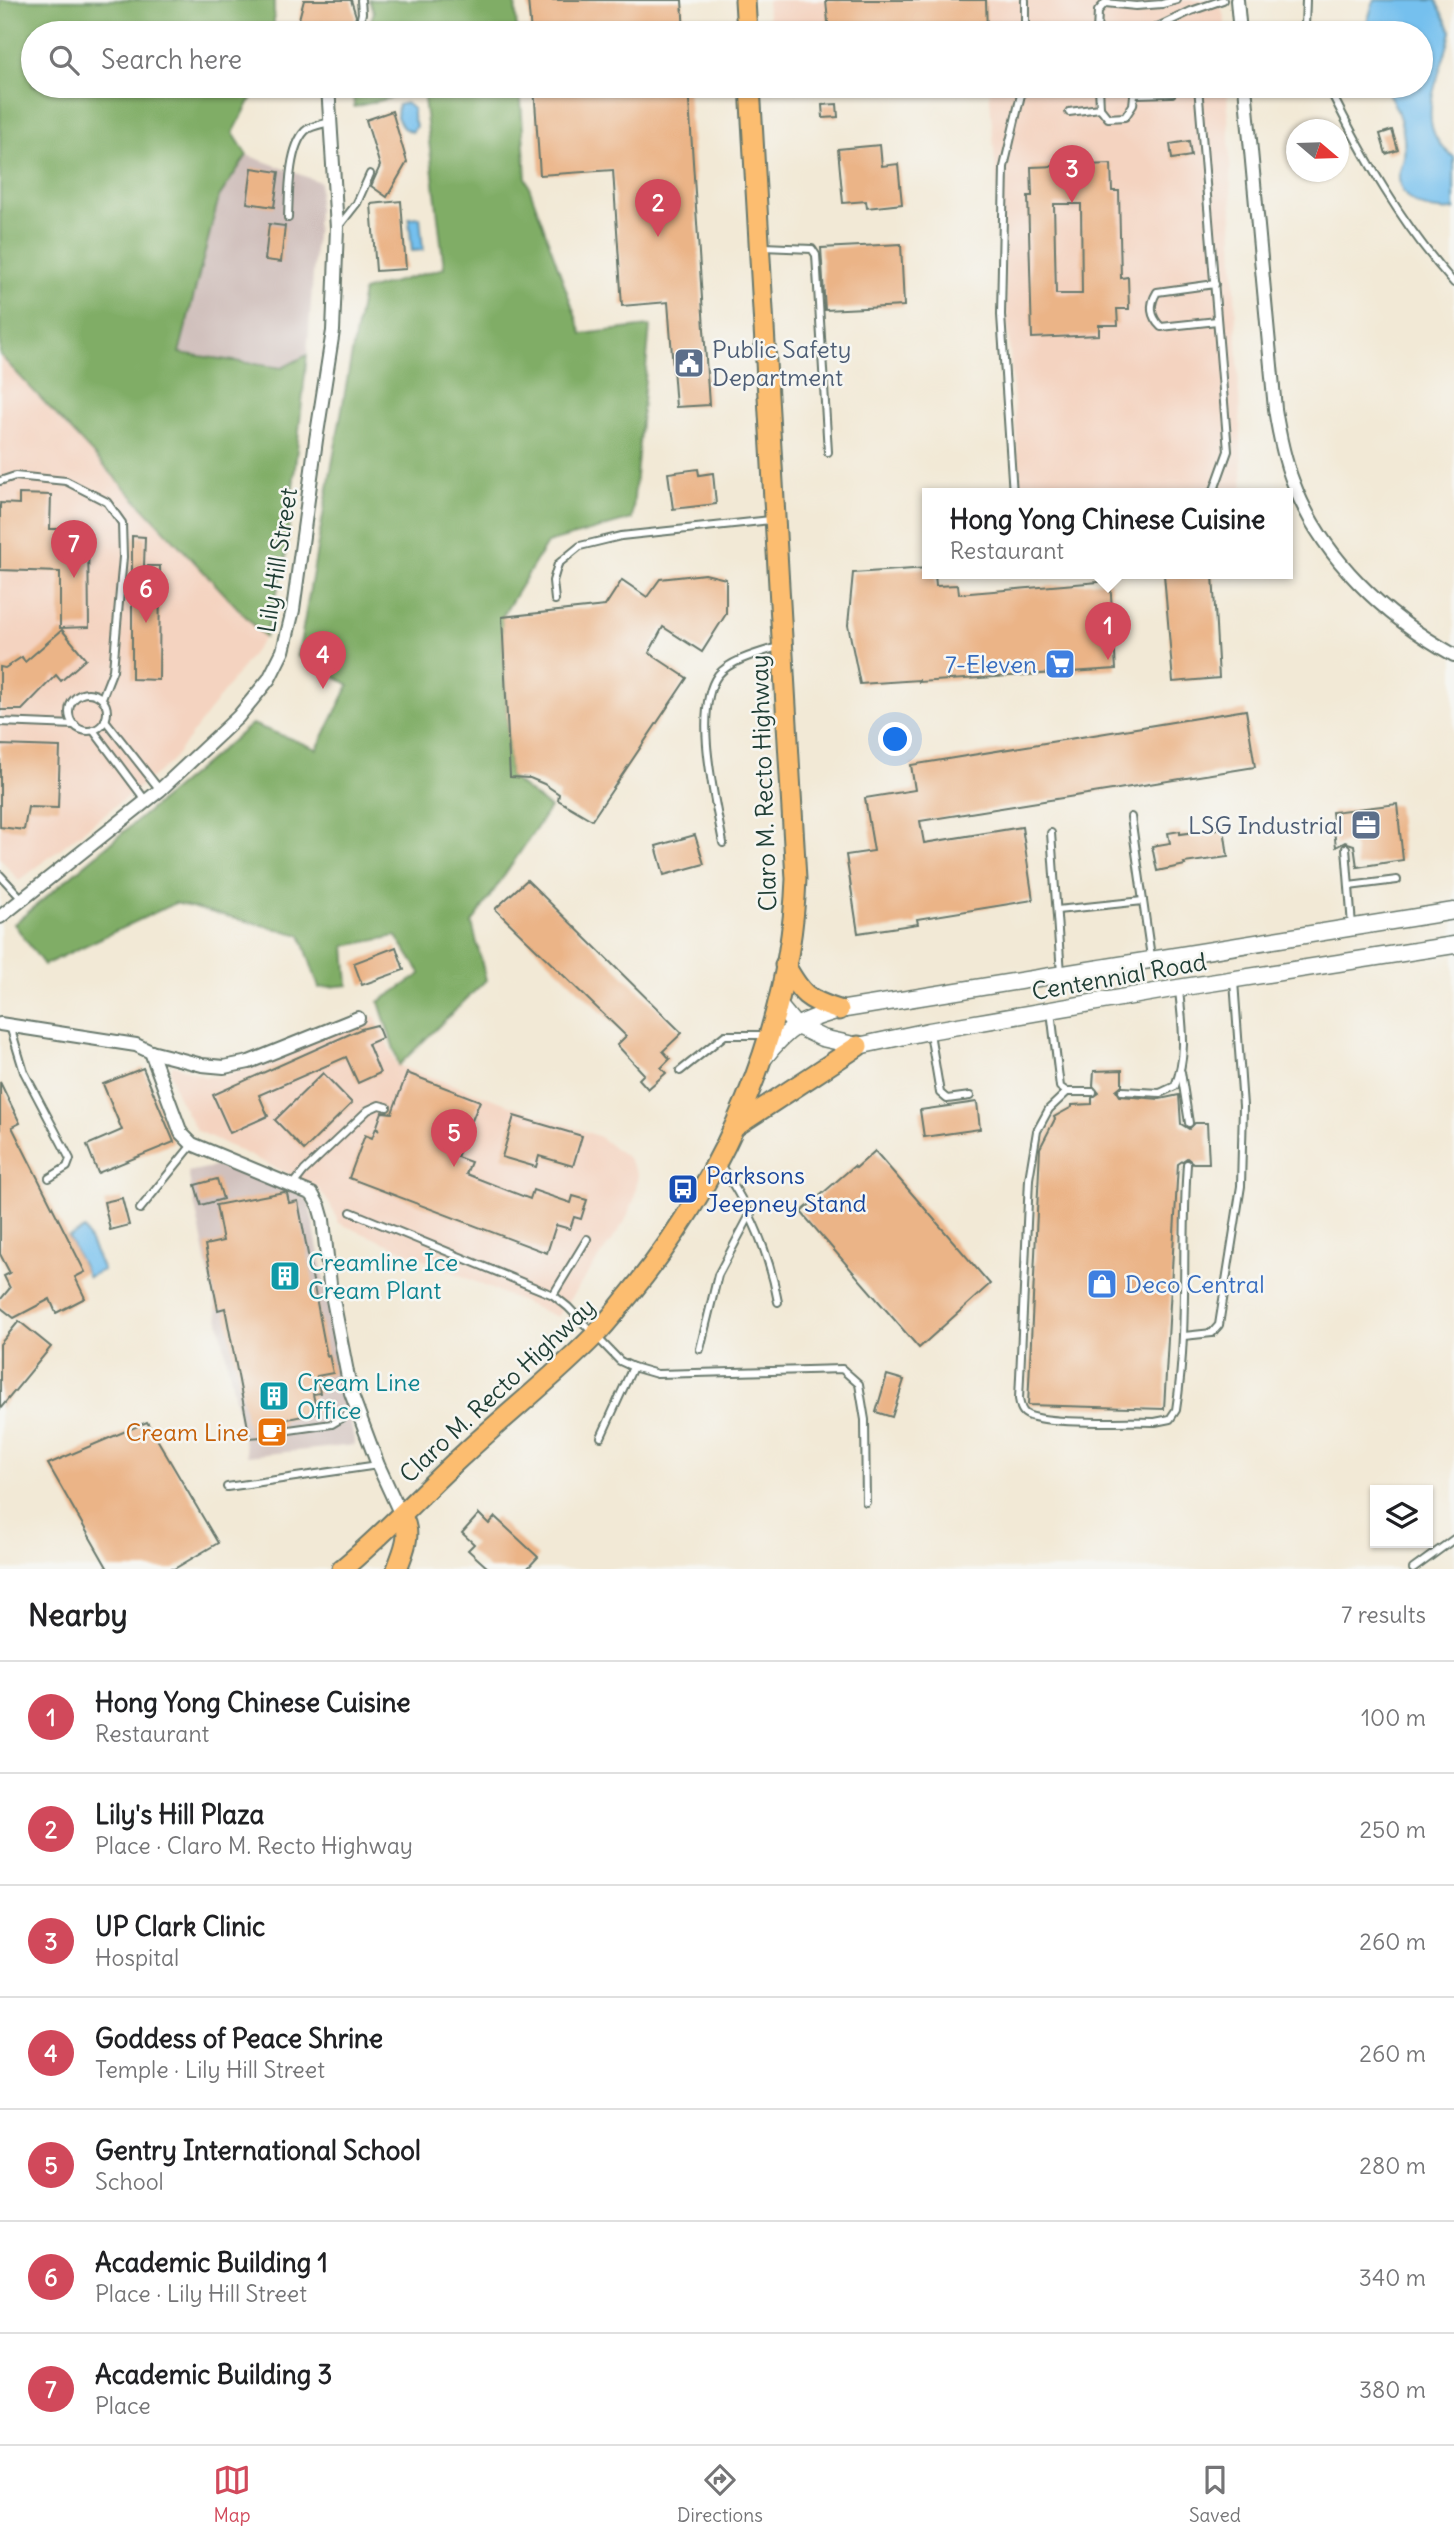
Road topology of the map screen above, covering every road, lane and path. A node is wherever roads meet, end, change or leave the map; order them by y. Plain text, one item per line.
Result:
1 (361, 0) edge
2 (745, 0) edge
3 (1025, 0) edge
4 (1177, 0) edge
5 (1223, 0) edge
6 (1237, 0) edge
7 (1306, 0) edge
8 (360, 21) edge
9 (746, 21) edge
10 (1025, 21) edge
11 (1098, 21) edge
12 (1170, 21) edge
13 (1239, 21) edge
14 (1305, 21) edge
15 (329, 98) edge
16 (751, 98) edge
17 (1020, 98) edge
18 (1100, 98) edge
19 (1134, 98) edge
20 (1200, 98) edge
21 (1246, 98) edge
22 (1334, 98) edge
23 (1100, 108) junction
24 (1069, 112) dead end
25 (330, 122) junction
26 (370, 174) dead end
27 (288, 218) dead end
28 (337, 228) junction
29 (761, 247) junction
30 (1454, 283) edge
31 (1215, 284) junction
32 (1217, 321) junction
33 (828, 452) dead end
34 (0, 481) edge
35 (1013, 488) edge
36 (1215, 488) edge
37 (776, 519) junction
38 (555, 600) dead end
39 (783, 646) junction
40 (1454, 655) edge
41 (102, 698) junction
42 (105, 720) junction
43 (0, 722) edge
44 (75, 725) junction
45 (93, 730) junction
46 (160, 790) junction
47 (146, 801) junction
48 (1131, 817) dead end
49 (1051, 833) dead end
50 (723, 844) dead end
51 (1346, 848) dead end
52 (0, 875) edge
53 (1397, 880) dead end
54 (1349, 886) junction
55 (22, 899) junction
56 (1143, 901) junction
57 (1058, 910) junction
58 (1454, 911) edge
59 (0, 917) edge
60 (1352, 928) junction
61 (1454, 945) edge
62 (1152, 959) junction
63 (785, 965) junction
64 (1061, 975) junction
65 (1234, 979) junction
66 (1178, 988) junction
67 (777, 1003) junction
68 (839, 1010) junction
69 (1051, 1010) junction
70 (358, 1018) dead end
71 (5, 1025) edge
72 (795, 1025) junction
73 (929, 1031) junction
74 (768, 1035) junction
75 (858, 1046) junction
76 (150, 1052) junction
77 (759, 1064) junction
78 (1181, 1070) junction
79 (680, 1071) dead end
80 (1122, 1091) dead end
81 (1067, 1092) junction
82 (1093, 1092) dead end
83 (970, 1096) dead end
84 (387, 1107) dead end
85 (1189, 1124) dead end
86 (736, 1126) junction
87 (192, 1144) junction
88 (718, 1162) junction
89 (1187, 1164) dead end
90 (49, 1178) dead end
91 (293, 1185) junction
92 (140, 1209) dead end
93 (351, 1212) dead end
94 (751, 1213) junction
95 (587, 1239) dead end
96 (553, 1295) junction
97 (778, 1303) dead end
98 (596, 1334) junction
99 (1184, 1336) junction
100 (700, 1349) dead end
101 (633, 1367) junction
102 (355, 1410) junction
103 (289, 1430) dead end
104 (601, 1437) dead end
105 (377, 1465) junction
106 (227, 1488) dead end
107 (866, 1502) dead end
108 (401, 1515) junction
109 (1454, 1539) edge
110 (342, 1569) edge
111 (397, 1569) edge
112 (1413, 1569) edge

1 - 8 lane
2 - 9 main road
3 - 10 lane
4 - 11 lane
5 - 12 lane
6 - 13 street
7 - 14 lane
15 - 25 street, Lily Hill Street
16 - 29 main road, Claro M. Recto Highway
17 - 35 lane
18 - 23 lane
19 - 23 lane
20 - 31 lane
21 - 40 street
22 - 30 lane
23 - 24 lane
25 - 27 lane
25 - 28 street, Lily Hill Street
26 - 28 lane
28 - 46 street, Lily Hill Street
29 - 33 lane
29 - 37 main road, Claro M. Recto Highway
31 - 32 lane
31 - 32 lane
32 - 36 lane
34 - 41 lane
37 - 38 lane
37 - 39 main road, Claro M. Recto Highway
39 - 50 lane
39 - 63 main road, Claro M. Recto Highway
41 - 42 lane
41 - 44 lane
42 - 45 lane
42 - 46 lane
43 - 44 lane
44 - 45 lane
45 - 47 lane
46 - 47 street, Lily Hill Street
47 - 55 street, Lily Hill Street
48 - 56 lane
49 - 57 lane
51 - 54 lane
52 - 55 lane
53 - 54 lane
54 - 60 lane
55 - 59 street, Lily Hill Street
56 - 57 lane
56 - 62 lane
57 - 64 lane
58 - 60 street, Centennial Road
60 - 62 street, Centennial Road
61 - 65 street, Centennial Road
62 - 64 street, Centennial Road
63 - 67 main road, Claro M. Recto Highway
63 - 68 main road
64 - 68 street, Centennial Road
65 - 66 street, Centennial Road
65 - 99 lane
66 - 69 street, Centennial Road
66 - 78 lane
67 - 72 street, Centennial Road
67 - 74 main road, Claro M. Recto Highway
68 - 72 street, Centennial Road
69 - 73 street, Centennial Road
69 - 81 lane
70 - 76 street
71 - 76 street
71 - 90 lane
72 - 75 street, Centennial Road
72 - 77 street, Centennial Road
73 - 75 street, Centennial Road
73 - 83 lane
74 - 77 main road, Claro M. Recto Highway
74 - 79 lane
75 - 86 main road
76 - 87 street
77 - 86 main road, Claro M. Recto Highway
78 - 80 lane
78 - 85 lane
81 - 82 lane
81 - 99 lane
84 - 91 lane
86 - 88 main road, Claro M. Recto Highway
87 - 91 street
87 - 92 lane
88 - 94 lane
88 - 98 main road, Claro M. Recto Highway
89 - 99 lane
91 - 102 street
93 - 96 lane
94 - 97 lane
94 - 100 lane
95 - 96 lane
96 - 98 lane
98 - 101 lane
98 - 108 main road, Claro M. Recto Highway
101 - 104 lane
101 - 107 lane
102 - 103 lane
102 - 105 street
105 - 106 lane
105 - 108 street
108 - 110 main road, Claro M. Recto Highway
108 - 111 main road
109 - 112 lane

